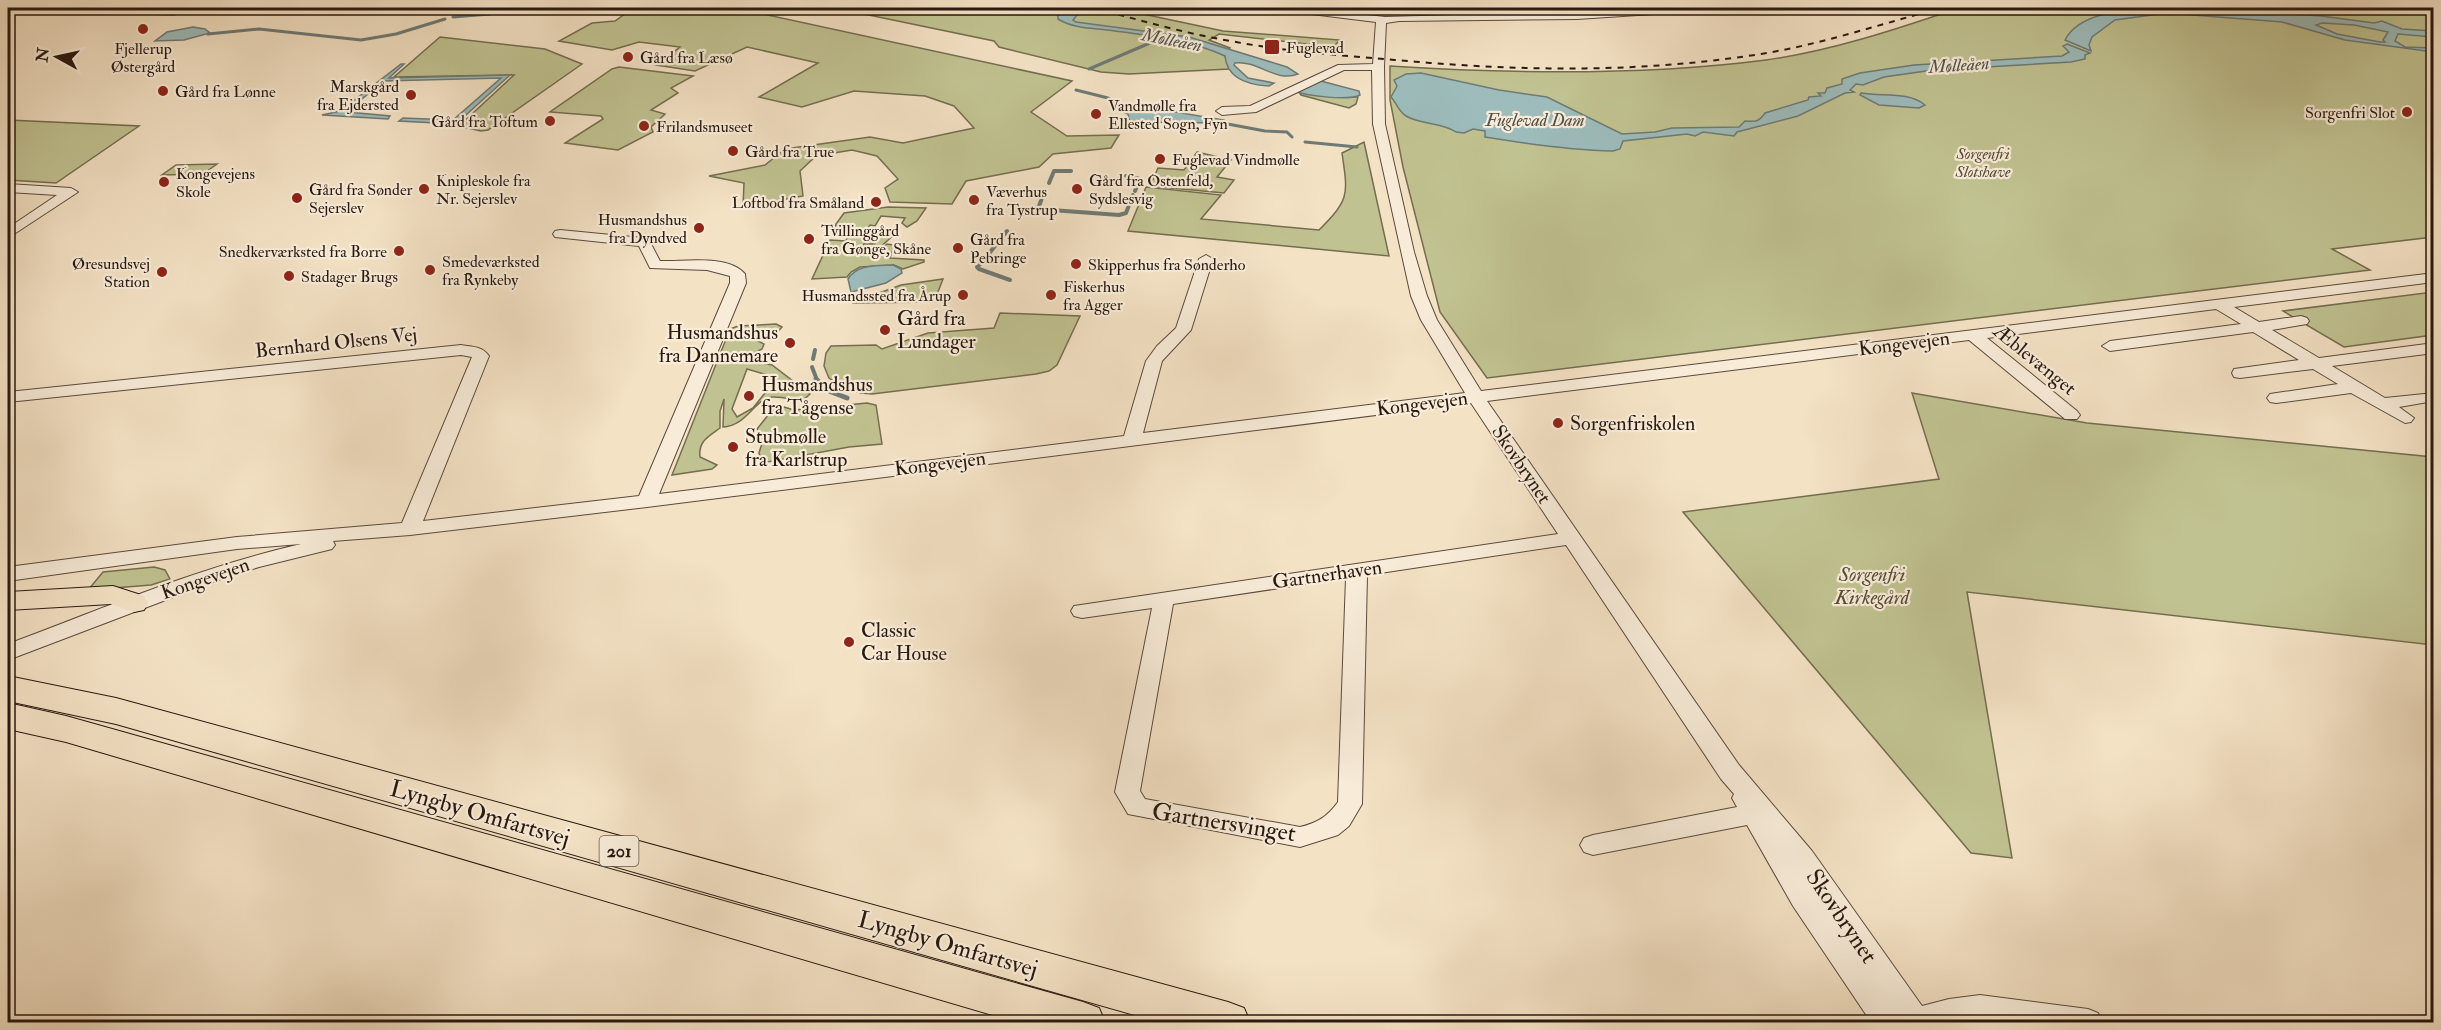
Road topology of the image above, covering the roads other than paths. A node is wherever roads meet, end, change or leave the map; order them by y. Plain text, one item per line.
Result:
1 (1287, 8) edge
2 (1699, 8) edge
3 (1385, 20) junction
4 (1377, 67) junction
5 (1222, 111) dead end
6 (8, 188) edge
7 (8, 234) edge
8 (560, 234) dead end
9 (1206, 259) dead end
10 (2433, 277) edge
11 (2218, 304) junction
12 (2301, 321) dead end
13 (2255, 327) junction
14 (1972, 335) junction
15 (2110, 345) dead end
16 (2433, 348) edge
17 (2316, 364) junction
18 (2240, 373) dead end
19 (2354, 387) junction
20 (8, 397) edge
21 (1476, 397) junction
22 (2430, 397) dead end
23 (2276, 398) dead end
24 (2382, 404) junction
25 (2071, 415) dead end
26 (2404, 418) dead end
27 (1132, 439) junction
28 (647, 501) junction
29 (410, 529) junction
30 (1572, 538) junction
31 (1357, 570) junction
32 (8, 574) edge
33 (1164, 598) junction
34 (8, 602) edge
35 (134, 603) junction
36 (1082, 610) dead end
37 (8, 652) edge
38 (8, 689) edge
39 (8, 716) edge
40 (1759, 813) junction
41 (1593, 845) dead end
42 (1914, 1022) edge
43 (1083, 1023) edge
44 (1228, 1023) edge
45 (1887, 1023) edge
46 (2088, 1023) edge

1 - 3 street
2 - 3 street
3 - 4 street, Skovbrynet
4 - 5 street
4 - 21 street, Skovbrynet
6 - 7 street
8 - 28 street
9 - 27 street
10 - 11 street, Kongevejen
11 - 13 street
11 - 14 street, Kongevejen
12 - 13 street
13 - 15 street
13 - 17 street
14 - 21 street, Kongevejen
14 - 25 street, Æblevænget
16 - 17 street
17 - 18 street
17 - 19 street
19 - 23 street
19 - 24 street
20 - 29 street, Bernhard Olsens Vej
21 - 27 street, Kongevejen
21 - 30 street, Skovbrynet
22 - 24 street
24 - 26 street
27 - 28 street, Kongevejen
28 - 29 street, Kongevejen
29 - 32 street, Kongevejen
29 - 35 street, Kongevejen
30 - 31 street, Gartnerhaven
30 - 40 street, Skovbrynet
31 - 33 street, Gartnerhaven
31 - 33 street, Gartnersvinget
33 - 36 street, Gartnerhaven
34 - 35 main road
35 - 37 street, Kongevejen
38 - 44 highway, Lyngby Omfartsvej / 201
39 - 43 highway, Lyngby Omfartsvej / 201
40 - 41 street
40 - 42 street, Skovbrynet
40 - 45 street, Skovbrynet
42 - 46 street, Skovbrynet

